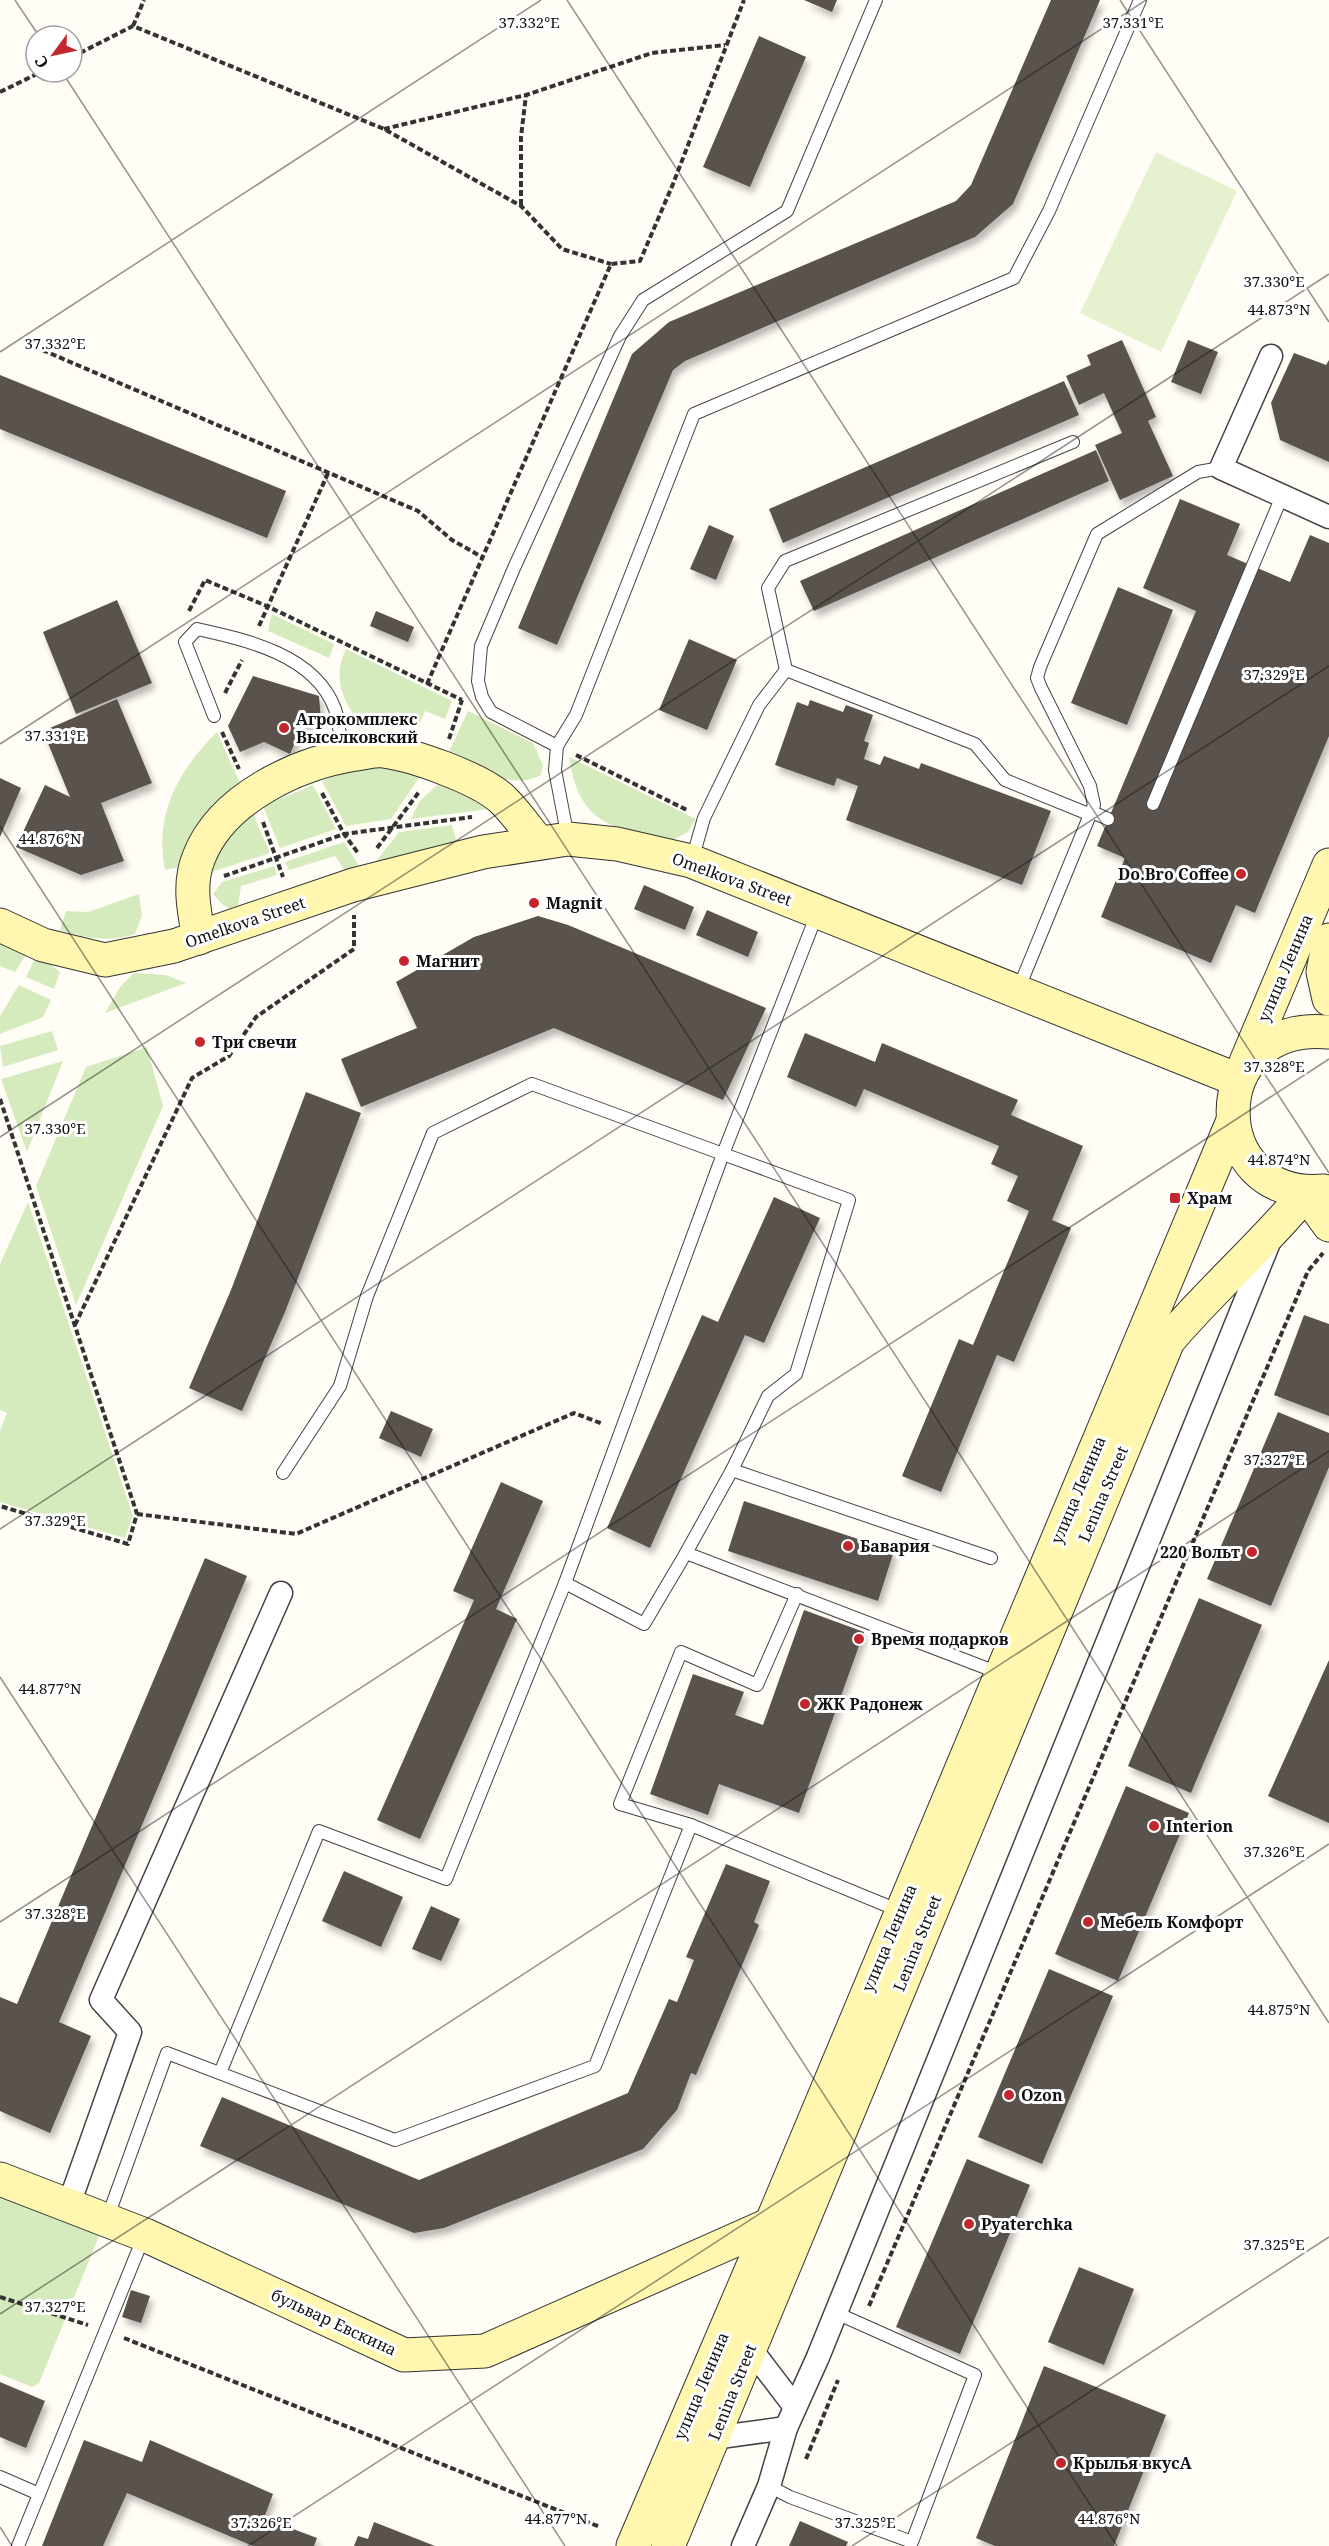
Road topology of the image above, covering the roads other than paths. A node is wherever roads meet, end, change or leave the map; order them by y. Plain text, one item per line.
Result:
1 (876, 0) edge
2 (1140, 0) edge
3 (1271, 356) dead end
4 (1073, 442) dead end
5 (1221, 468) junction
6 (1282, 496) junction
7 (1329, 517) edge
8 (786, 670) junction
9 (214, 716) road end
10 (557, 746) junction
11 (342, 756) junction
12 (1153, 804) dead end
13 (1092, 814) junction
14 (1108, 819) dead end
15 (554, 841) junction
16 (692, 861) junction
17 (1329, 865) edge
18 (818, 912) junction
19 (0, 925) edge
20 (199, 938) junction
21 (1328, 942) edge
22 (1017, 991) junction
23 (1329, 999) edge
24 (1329, 1032) edge
25 (1240, 1076) junction
26 (1232, 1123) junction
27 (723, 1154) junction
28 (1318, 1192) edge
29 (1329, 1225) edge
30 (1274, 1232) junction
31 (1157, 1335) junction
32 (732, 1470) junction
33 (283, 1473) dead end
34 (686, 1553) junction
35 (991, 1558) dead end
36 (565, 1583) junction
37 (281, 1593) dead end
38 (797, 1594) junction
39 (1000, 1673) junction
40 (691, 1825) junction
41 (900, 1911) junction
42 (220, 2073) junction
43 (0, 2179) edge
44 (69, 2205) junction
45 (106, 2220) junction
46 (771, 2224) junction
47 (145, 2235) junction
48 (834, 2312) junction
49 (750, 2348) junction
50 (795, 2407) junction
51 (786, 2428) junction
52 (713, 2438) junction
53 (0, 2477) edge
54 (769, 2486) junction
55 (39, 2494) junction
56 (917, 2544) edge
57 (18, 2546) edge
58 (633, 2546) edge
59 (668, 2546) edge
60 (743, 2546) edge

1 - 10 lane
2 - 10 lane
3 - 5 street
4 - 8 lane
5 - 6 street
5 - 13 lane
6 - 7 street
6 - 12 lane
8 - 13 lane
8 - 16 lane
9 - 11 lane
10 - 15 lane
11 - 15 street
11 - 20 street
13 - 14 lane
13 - 22 lane
15 - 16 street, Omelkova Street
15 - 20 street, Omelkova Street
16 - 18 street, Omelkova Street
17 - 25 street, улица Ленина
18 - 22 street, Omelkova Street
18 - 27 lane
19 - 20 street, Omelkova Street
21 - 23 street
22 - 25 street, Omelkova Street
24 - 25 street
25 - 26 street, улица Ленина
26 - 28 street
26 - 31 street
27 - 32 lane
27 - 33 lane
27 - 36 lane
28 - 29 street
28 - 30 street
30 - 31 street
30 - 48 street
31 - 39 street, улица Ленина
31 - 49 street, Lenina Street
32 - 34 lane
32 - 35 lane
34 - 36 lane
34 - 38 lane
36 - 42 lane
37 - 44 street
38 - 39 lane
38 - 40 lane
39 - 41 street, улица Ленина
40 - 41 lane
40 - 42 lane
41 - 46 street, улица Ленина
42 - 45 lane
43 - 44 street, бульвар Евскина
44 - 45 street, бульвар Евскина
45 - 47 street, бульвар Евскина
46 - 47 street, бульвар Евскина
46 - 58 street, улица Ленина
47 - 55 lane
48 - 50 street
48 - 56 lane
49 - 50 street
49 - 52 street, Lenina Street
50 - 51 street
51 - 52 street
51 - 54 street
52 - 59 street, Lenina Street
53 - 55 lane
54 - 56 lane
54 - 60 street
55 - 57 lane

